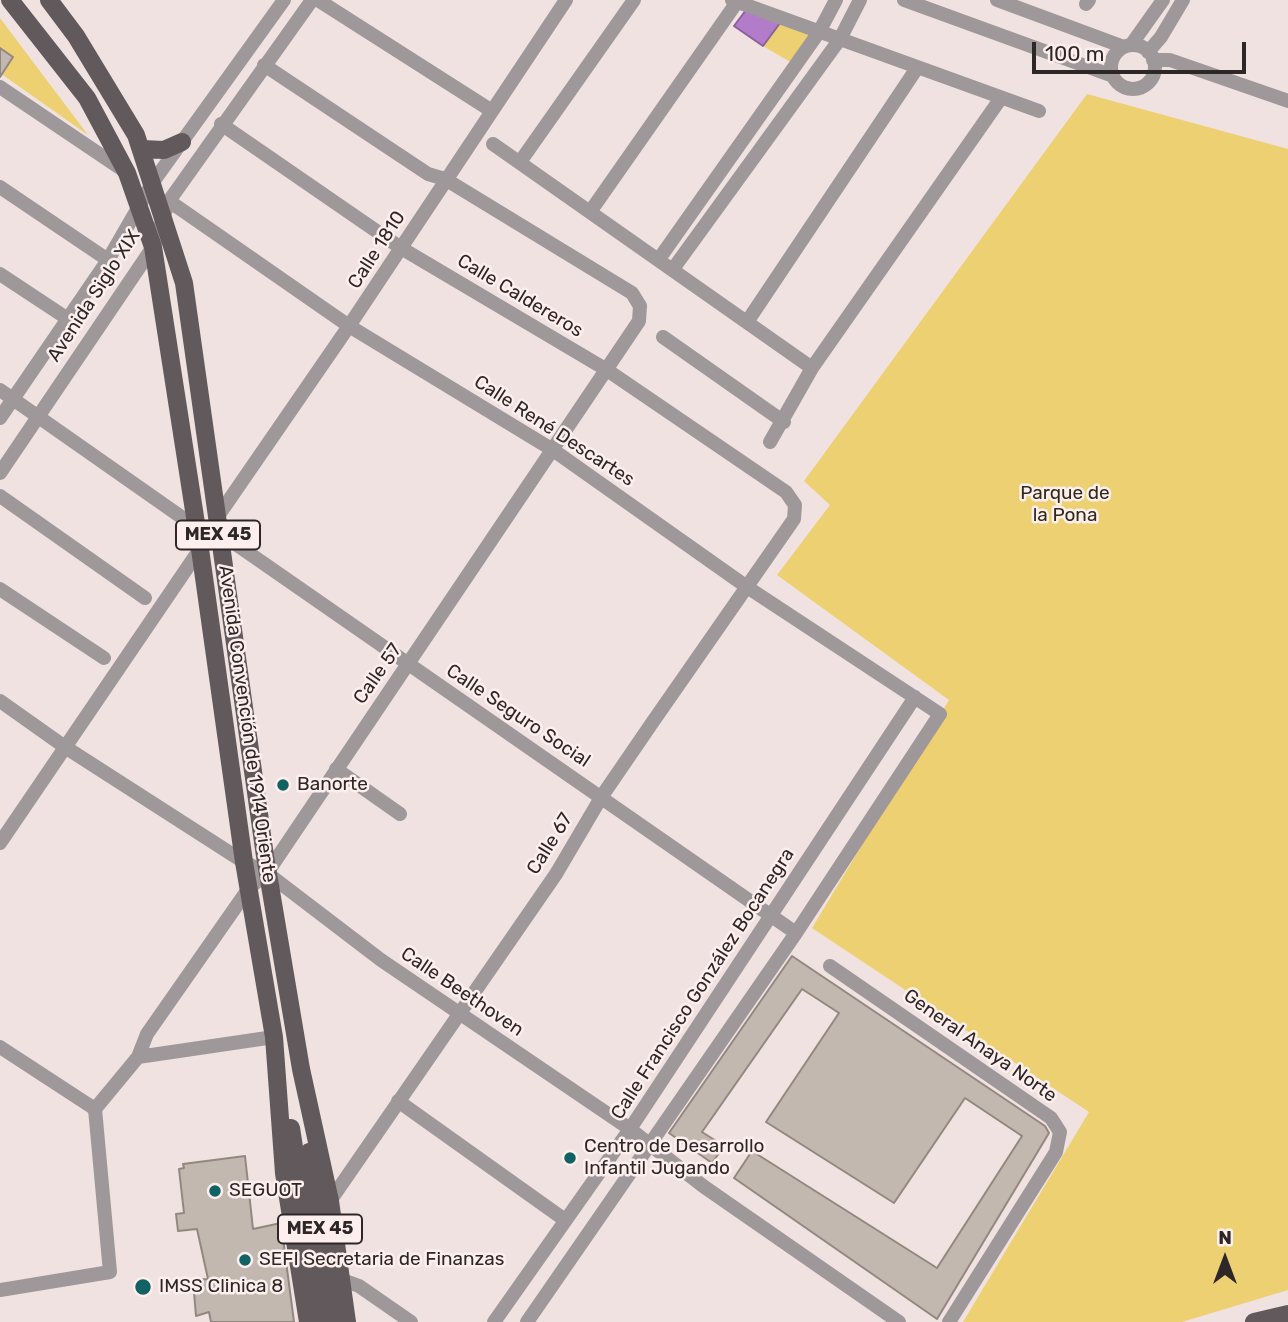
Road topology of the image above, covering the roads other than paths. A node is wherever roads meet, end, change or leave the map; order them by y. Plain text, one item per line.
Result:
1 (10, 0) edge
2 (49, 0) edge
3 (284, 0) edge
4 (312, 0) edge
5 (318, 0) edge
6 (566, 0) edge
7 (634, 0) edge
8 (836, 0) edge
9 (860, 0) edge
10 (904, 0) edge
11 (997, 0) edge
12 (1163, 0) edge
13 (1183, 0) edge
14 (735, 1) edge
15 (819, 32) junction
16 (840, 39) junction
17 (1127, 46) junction
18 (1151, 56) junction
19 (264, 65) junction
20 (917, 68) junction
21 (1113, 76) junction
22 (0, 88) edge
23 (1001, 98) junction
24 (1288, 101) edge
25 (492, 111) junction
26 (1039, 111) dead end
27 (221, 124) junction
28 (182, 142) junction
29 (493, 144) dead end
30 (142, 149) junction
31 (520, 162) junction
32 (127, 173) junction
33 (445, 179) junction
34 (153, 181) junction
35 (0, 187) edge
36 (137, 207) junction
37 (166, 209) junction
38 (590, 212) junction
39 (153, 247) junction
40 (401, 248) junction
41 (659, 259) junction
42 (108, 260) junction
43 (673, 269) junction
44 (0, 274) edge
45 (68, 319) junction
46 (747, 322) junction
47 (349, 326) junction
48 (663, 337) dead end
49 (812, 368) junction
50 (607, 370) junction
51 (6, 395) edge
52 (36, 416) junction
53 (0, 418) edge
54 (784, 422) junction
55 (770, 442) dead end
56 (553, 450) junction
57 (0, 473) edge
58 (0, 496) edge
59 (795, 505) joint
60 (217, 525) junction
61 (197, 528) junction
62 (200, 549) junction
63 (747, 587) junction
64 (0, 589) edge
65 (145, 598) dead end
66 (104, 658) dead end
67 (407, 665) junction
68 (915, 698) junction
69 (0, 701) edge
70 (65, 747) junction
71 (336, 769) junction
72 (602, 796) junction
73 (400, 814) dead end
74 (0, 844) edge
75 (244, 862) junction
76 (267, 873) junction
77 (249, 888) junction
78 (771, 916) junction
79 (796, 933) junction
80 (830, 966) dead end
81 (460, 1013) junction
82 (274, 1037) junction
83 (0, 1046) edge
84 (138, 1057) junction
85 (301, 1069) junction
86 (278, 1078) junction
87 (398, 1101) junction
88 (94, 1109) junction
89 (631, 1129) junction
90 (300, 1138) junction
91 (649, 1145) junction
92 (330, 1201) junction
93 (565, 1220) junction
94 (340, 1279) junction
95 (0, 1290) edge
96 (1288, 1314) edge
97 (308, 1322) edge
98 (321, 1322) edge
99 (334, 1322) edge
100 (347, 1322) edge
101 (411, 1322) edge
102 (494, 1322) edge
103 (527, 1322) edge
104 (899, 1322) edge
105 (949, 1322) edge
106 (1254, 1322) edge

1 - 32 main road, Avenida Convención de 1914 Oriente / MEX 45
2 - 30 main road, Avenida Convención de 1914 Oriente / MEX 45
3 - 28 street, Avenida Siglo XIX
4 - 19 street, Avenida Siglo XIX
5 - 25 street
6 - 25 street, Calle 1810
7 - 31 street
8 - 15 street
9 - 16 street
10 - 21 street
11 - 17 street
12 - 17 street
13 - 18 street
14 - 15 street
14 - 38 street
15 - 16 street
15 - 41 street
16 - 20 street
16 - 43 street
17 - 18 street
17 - 21 street
18 - 21 street
18 - 24 street
19 - 27 street, Avenida Siglo XIX
19 - 33 street
20 - 23 street
20 - 46 street
22 - 32 street
23 - 26 street
23 - 49 street
25 - 33 street, Calle 1810
27 - 37 street, Avenida Siglo XIX
27 - 40 street, Calle Caldereros
28 - 30 main road
28 - 34 street, Avenida Siglo XIX
29 - 31 street
30 - 34 main road, Avenida Convención de 1914 Oriente / MEX 45
31 - 38 street
32 - 36 main road, Avenida Convención de 1914 Oriente / MEX 45
33 - 40 street, Calle 1810
33 - 50 street, Calle 57
34 - 36 street, Avenida Siglo XIX
34 - 37 main road, Avenida Convención de 1914 Oriente / MEX 45
35 - 42 street
36 - 39 main road, Avenida Convención de 1914 Oriente / MEX 45
36 - 42 street, Avenida Siglo XIX
37 - 39 street, Avenida Siglo XIX
37 - 47 street, Calle René Descartes
37 - 60 main road, Avenida Convención de 1914 Oriente / MEX 45
38 - 41 street
39 - 52 street, Avenida Siglo XIX
39 - 61 main road, Avenida Convención de 1914 Oriente / MEX 45
40 - 47 street, Calle 1810
40 - 50 street, Calle Caldereros
41 - 43 street
42 - 45 street, Avenida Siglo XIX
43 - 46 street
44 - 45 street
45 - 51 street, Avenida Siglo XIX
46 - 49 street
47 - 56 street, Calle René Descartes
47 - 60 street, Calle 1810
48 - 54 street
49 - 54 street
50 - 56 street, Calle 57
50 - 59 street, Calle Caldereros
51 - 52 street
51 - 53 street, Avenida Siglo XIX
52 - 57 street, Avenida Siglo XIX
52 - 61 street
54 - 55 street
56 - 63 street, Calle René Descartes
56 - 67 street, Calle 57
58 - 65 street
59 - 63 street, Calle 67
60 - 67 street, Calle Seguro Social
60 - 76 main road, Avenida Convención de 1914 Oriente / MEX 45
61 - 62 main road, Avenida Convención de 1914 Oriente / MEX 45
62 - 70 street
62 - 75 main road, Avenida Convención de 1914 Oriente / MEX 45
63 - 68 street, Calle René Descartes
63 - 72 street, Calle 67
64 - 66 street
67 - 71 street, Calle 57
67 - 72 street, Calle Seguro Social
68 - 78 street, Calle Francisco González Bocanegra
68 - 79 street, Calle René Descartes
69 - 70 street, Calle Beethoven
70 - 74 street
70 - 75 street, Calle Beethoven
71 - 73 street
71 - 76 street, Calle 57
72 - 78 street, Calle Seguro Social
72 - 81 street, Calle 67
75 - 76 street, Calle Beethoven
75 - 77 main road, Avenida Convención de 1914 Oriente / MEX 45
76 - 77 street, Calle 57
76 - 81 street, Calle Beethoven
76 - 85 main road, Avenida Convención de 1914 Oriente / MEX 45
77 - 82 main road, Avenida Convención de 1914 Oriente / MEX 45
77 - 84 street, Calle 57
78 - 79 street, Calle Seguro Social
78 - 89 street, Calle Francisco González Bocanegra
79 - 91 street
80 - 105 street, General Anaya Norte
81 - 87 street, Calle 67
81 - 89 street, Calle Beethoven
82 - 84 street
82 - 86 main road, Avenida Convención de 1914 Oriente / MEX 45
83 - 88 street
84 - 88 street, Calle 57
85 - 90 main road, Avenida Convención de 1914 Oriente / MEX 45
85 - 92 main road, Avenida Convención de 1914 Oriente
86 - 90 main road, Avenida Convención de 1914 Oriente / MEX 45
86 - 97 main road, Avenida Convención de 1914 Oriente
87 - 92 street, Calle 67
87 - 93 street
88 - 95 street
89 - 91 street, Calle Beethoven
89 - 93 street, Calle Francisco González Bocanegra
90 - 98 main road, Avenida Convención de 1914 Oriente / MEX 45
90 - 99 main road, Avenida Convención de 1914 Oriente / MEX 45
91 - 103 street
91 - 104 street, Calle Beethoven
92 - 94 main road, Avenida Convención de 1914 Oriente
93 - 102 street, Calle Francisco González Bocanegra
94 - 100 main road, Avenida Convención de 1914 Oriente
94 - 101 street
96 - 106 main road

